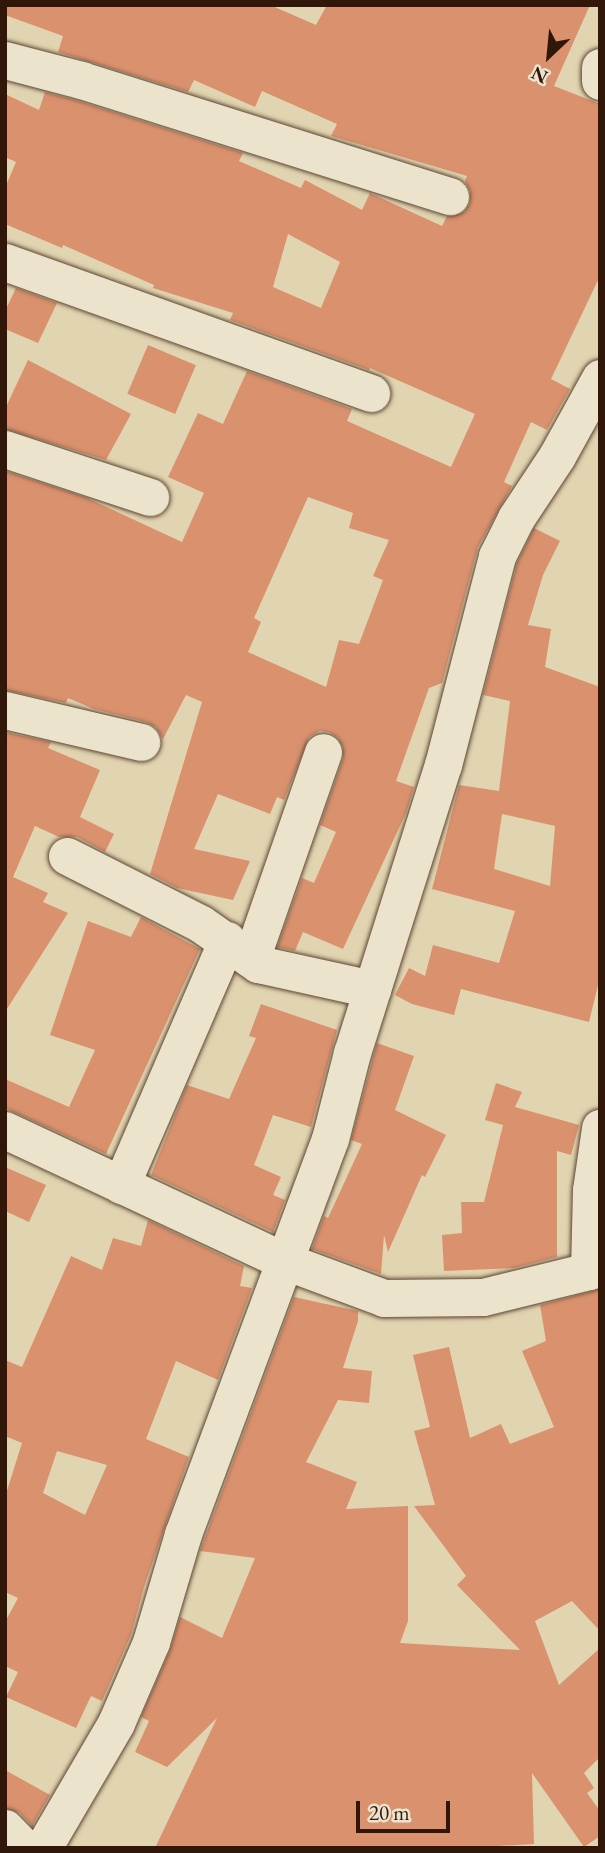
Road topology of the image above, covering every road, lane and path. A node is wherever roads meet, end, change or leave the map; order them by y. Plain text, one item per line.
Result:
1 (5, 60) edge
2 (600, 67) edge
3 (600, 81) edge
4 (450, 196) dead end
5 (5, 262) edge
6 (600, 378) edge
7 (371, 393) dead end
8 (5, 449) edge
9 (150, 497) dead end
10 (5, 710) edge
11 (141, 742) dead end
12 (323, 752) dead end
13 (67, 856) dead end
14 (239, 950) junction
15 (372, 989) junction
16 (600, 1128) edge
17 (5, 1130) edge
18 (121, 1185) junction
19 (282, 1260) junction
20 (595, 1267) edge
21 (5, 1828) edge
22 (24, 1848) edge
23 (43, 1848) edge

1 - 4 street
2 - 3 street
5 - 7 street
6 - 15 street
8 - 9 street
10 - 11 street
12 - 14 street
13 - 14 street
14 - 15 street
14 - 18 street
15 - 19 street
16 - 20 street
17 - 18 street
18 - 19 street
19 - 20 street
19 - 23 street
21 - 22 street

